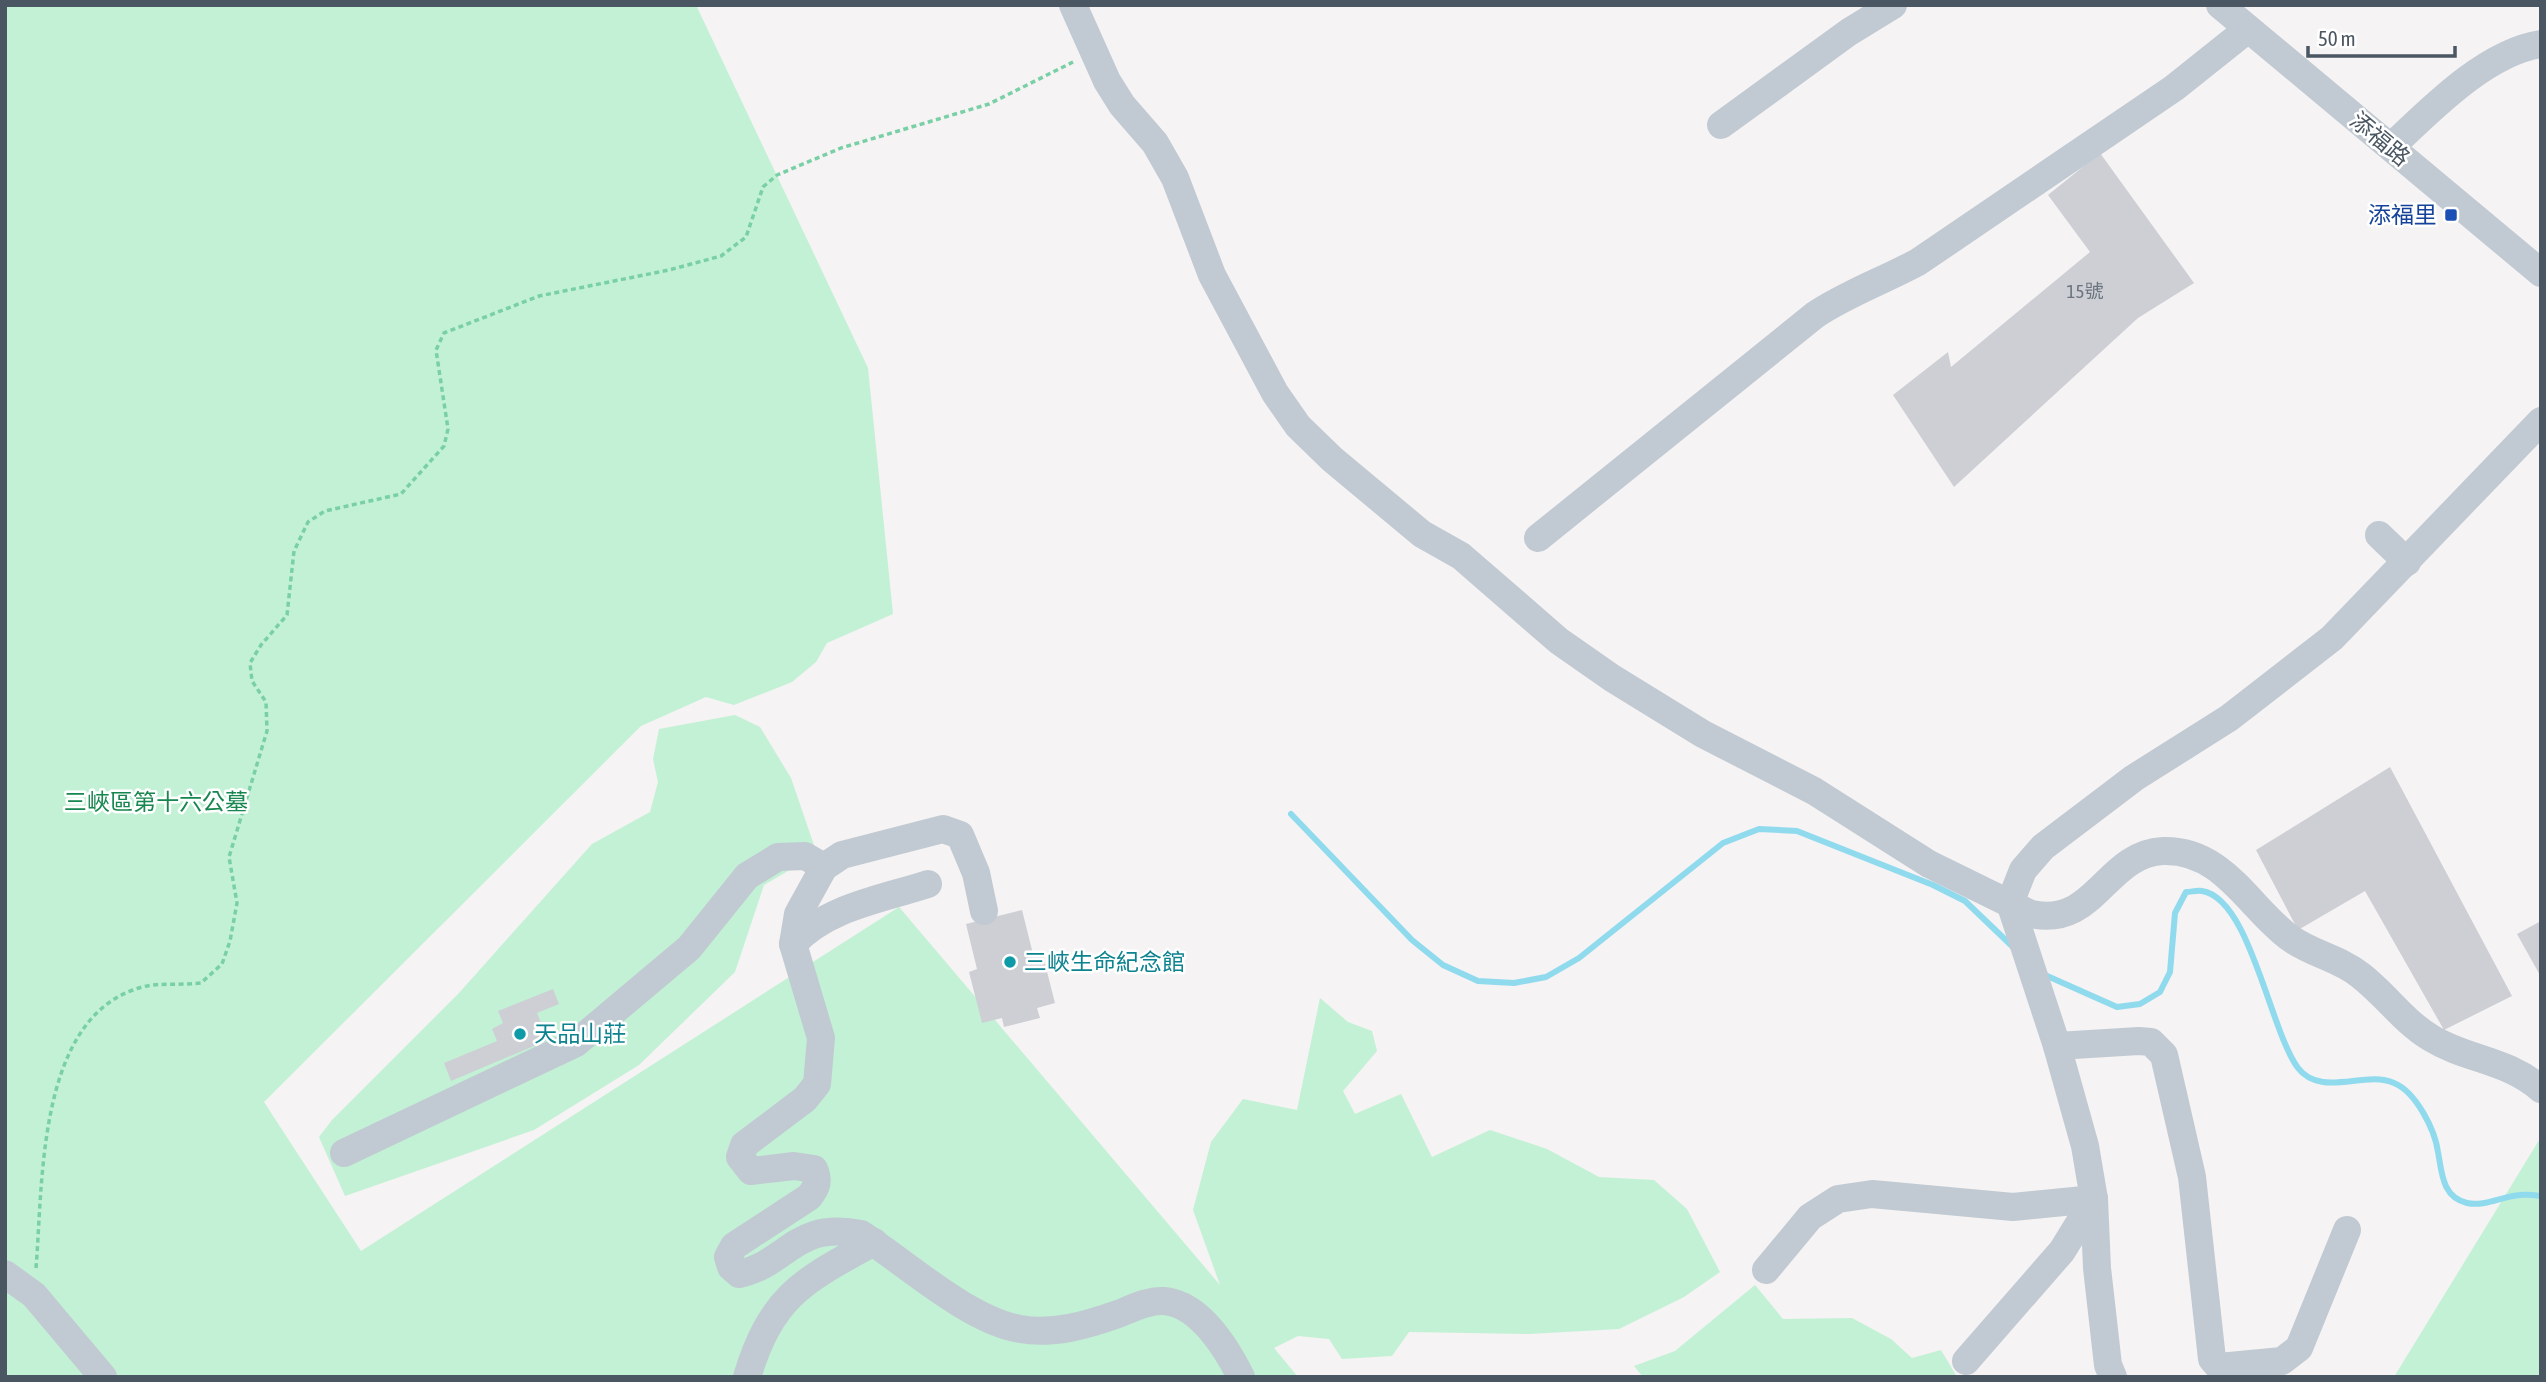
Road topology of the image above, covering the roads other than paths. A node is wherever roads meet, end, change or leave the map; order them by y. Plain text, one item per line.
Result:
1 (1073, 5) edge
2 (1893, 5) edge
3 (2220, 5) edge
4 (2248, 29) junction
5 (2541, 44) edge
6 (1721, 125) dead end
7 (2391, 147) junction
8 (2541, 273) edge
9 (2541, 421) edge
10 (2379, 535) dead end
11 (1538, 538) dead end
12 (2407, 562) junction
13 (824, 867) junction
14 (929, 884) dead end
15 (2010, 902) junction
16 (984, 911) dead end
17 (793, 944) junction
18 (2057, 1046) junction
19 (2541, 1088) edge
20 (344, 1153) dead end
21 (2094, 1199) junction
22 (2347, 1230) dead end
23 (874, 1242) junction
24 (1766, 1270) dead end
25 (5, 1274) edge
26 (1966, 1361) dead end
27 (103, 1377) edge
28 (747, 1377) edge
29 (1241, 1377) edge
30 (2113, 1377) edge

1 - 15 street
2 - 6 street
3 - 4 street, 添福路
4 - 7 street, 添福路
4 - 11 street
5 - 7 street
7 - 8 street, 添福路
9 - 12 street
10 - 12 street
12 - 15 street
13 - 16 street
13 - 17 street
13 - 20 street
14 - 17 street
15 - 18 street
15 - 19 street
17 - 23 street
18 - 21 street
18 - 22 street
21 - 24 street
21 - 26 street
21 - 30 street
23 - 28 street
23 - 29 street
25 - 27 street

